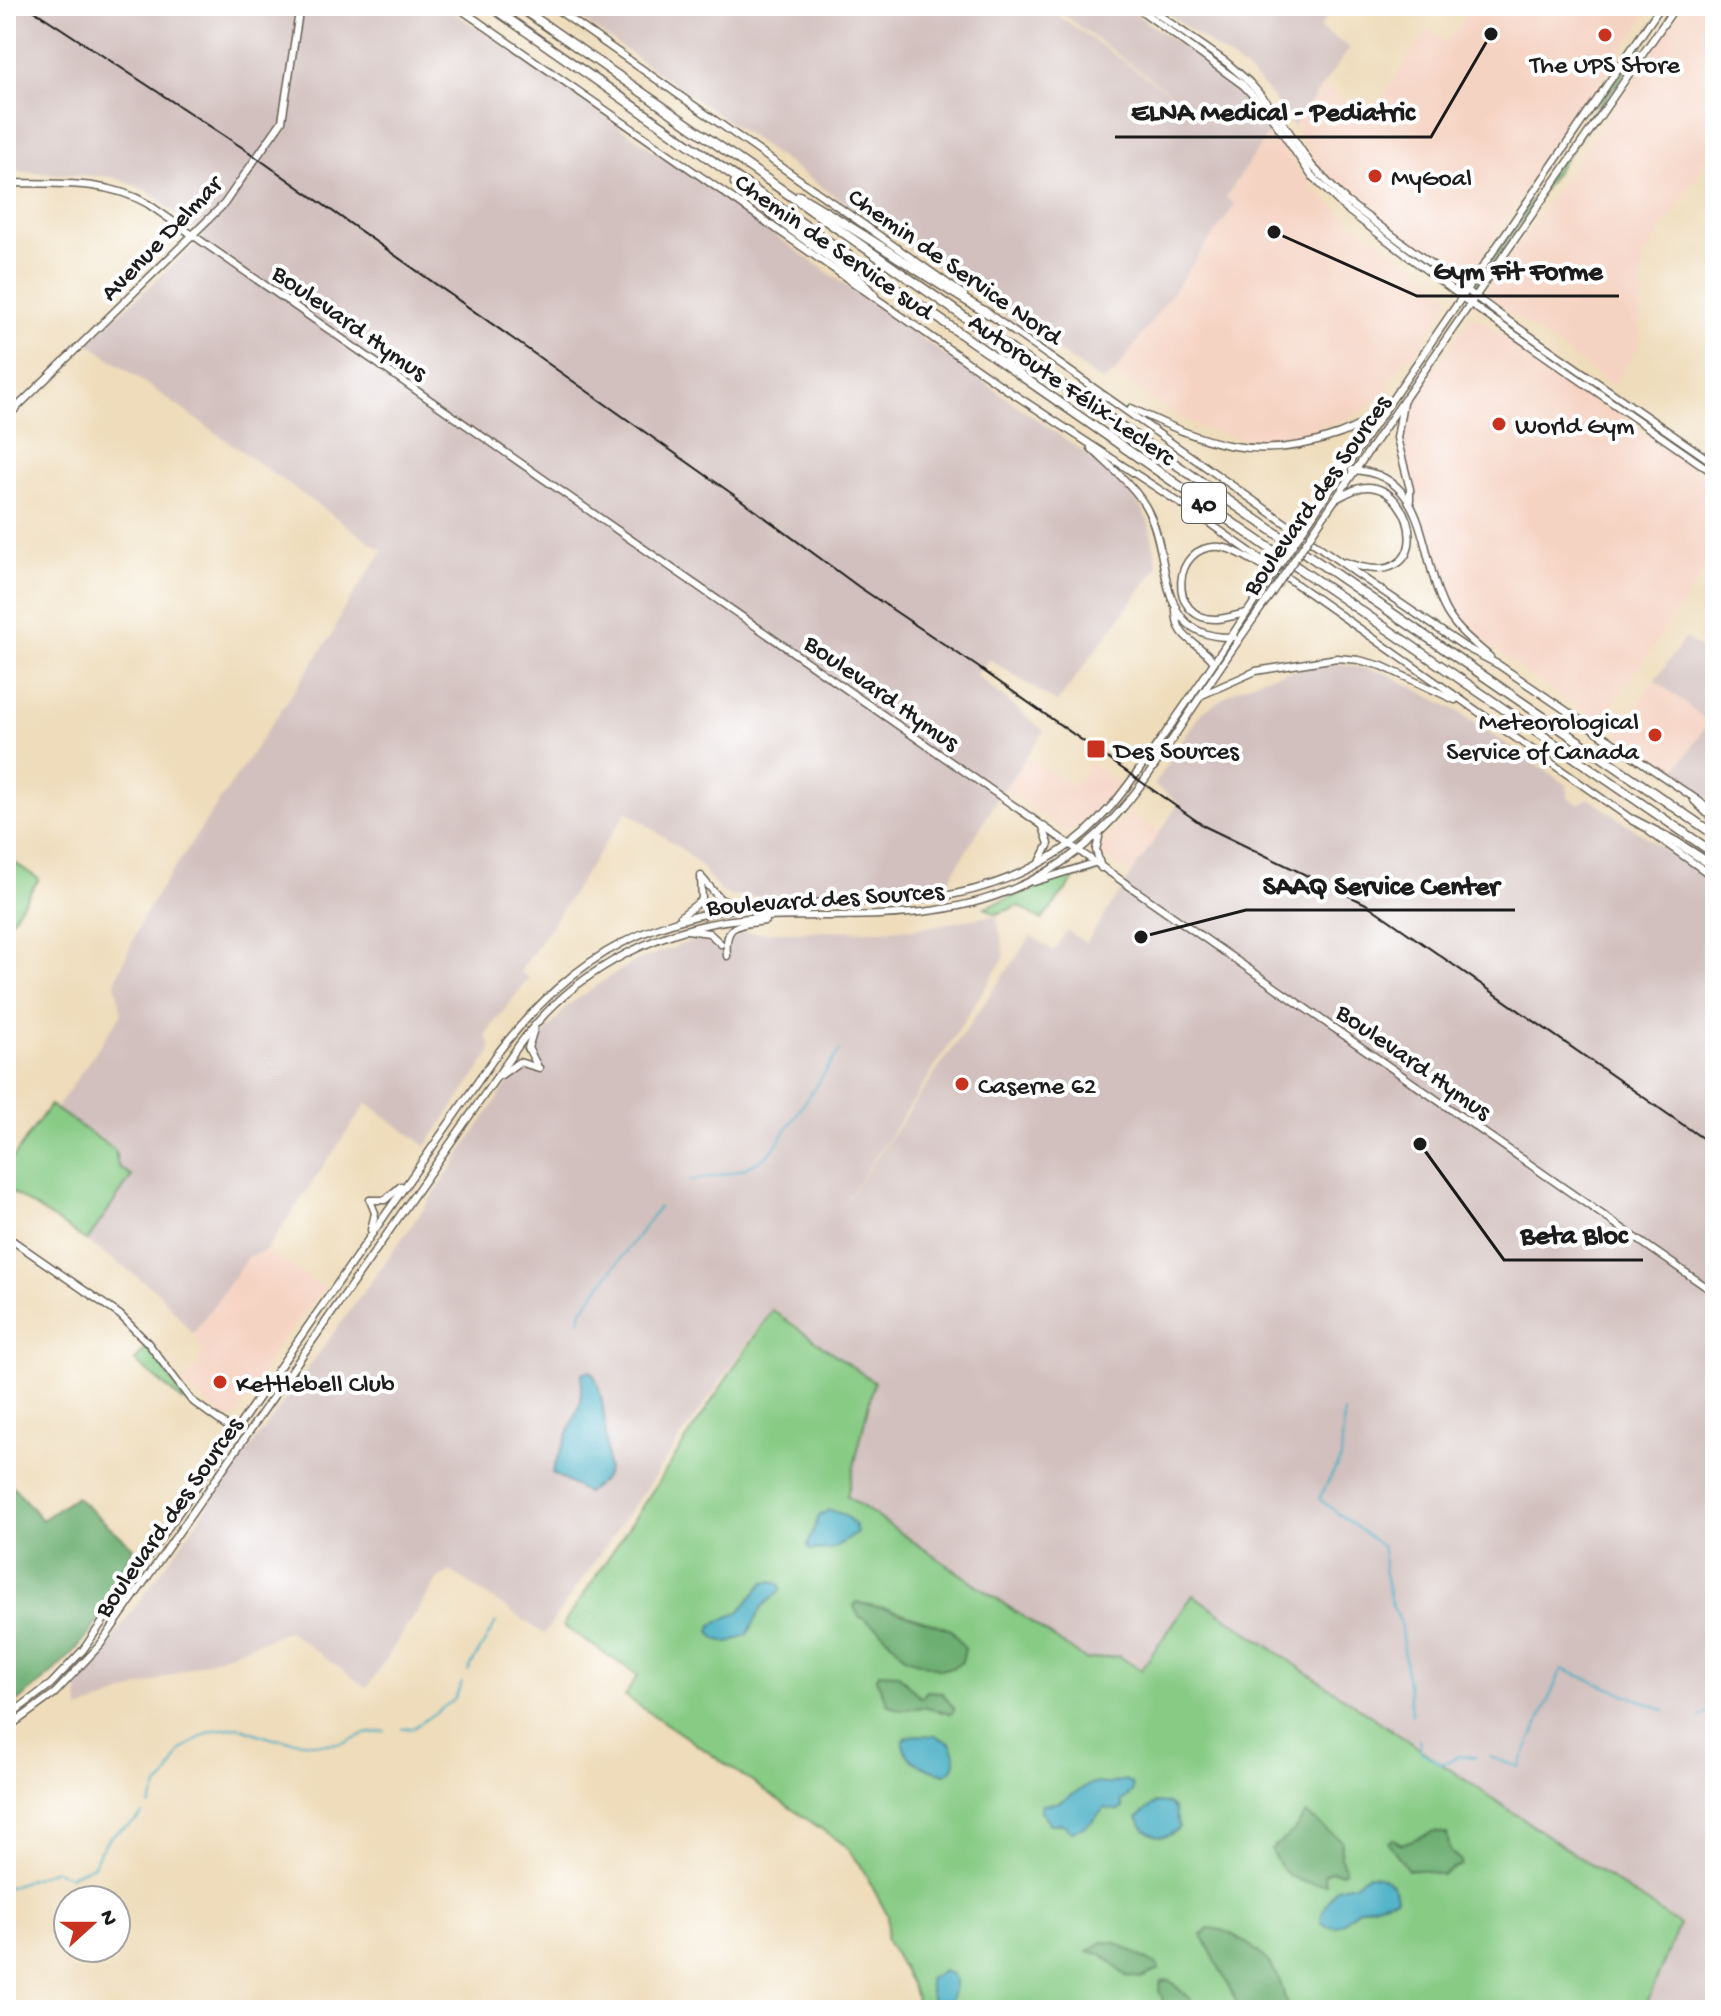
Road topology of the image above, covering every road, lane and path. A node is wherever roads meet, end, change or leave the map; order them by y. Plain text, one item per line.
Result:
1 (300, 6) edge
2 (456, 6) edge
3 (490, 6) edge
4 (518, 6) edge
5 (552, 6) edge
6 (1135, 6) edge
7 (1146, 6) edge
8 (1661, 6) edge
9 (1676, 6) edge
10 (694, 149) junction
11 (756, 172) junction
12 (6, 183) edge
13 (193, 235) junction
14 (1463, 292) junction
15 (874, 296) junction
16 (1475, 296) junction
17 (1470, 304) junction
18 (989, 314) junction
19 (1117, 402) junction
20 (1403, 402) junction
21 (1382, 415) junction
22 (6, 418) edge
23 (1085, 443) junction
24 (1715, 464) edge
25 (1344, 470) junction
26 (1355, 470) junction
27 (1715, 474) edge
28 (1335, 500) junction
29 (1410, 500) junction
30 (1336, 558) junction
31 (1286, 578) junction
32 (1176, 610) junction
33 (1246, 613) junction
34 (1241, 636) junction
35 (1231, 637) junction
36 (1214, 662) junction
37 (1499, 665) junction
38 (1202, 695) junction
39 (1468, 706) junction
40 (1695, 800) junction
41 (1715, 812) edge
42 (1633, 820) junction
43 (1715, 820) edge
44 (1043, 827) junction
45 (1101, 833) junction
46 (1715, 835) edge
47 (1069, 845) junction
48 (1078, 851) junction
49 (1715, 854) edge
50 (1094, 863) junction
51 (1039, 864) junction
52 (1715, 867) edge
53 (1101, 868) junction
54 (1715, 878) edge
55 (1019, 886) junction
56 (743, 907) junction
57 (790, 917) junction
58 (671, 922) junction
59 (684, 929) junction
60 (721, 944) dead end
61 (727, 956) dead end
62 (535, 1025) junction
63 (492, 1083) junction
64 (410, 1179) junction
65 (6, 1236) edge
66 (367, 1240) junction
67 (1715, 1293) edge
68 (235, 1432) junction
69 (244, 1439) junction
70 (6, 1718) edge
71 (6, 1729) edge

1 - 13 main road, Avenue Delmar
2 - 15 main road, Chemin de Service sud
3 - 10 highway, Autoroute Félix-Leclerc / 40
4 - 11 highway, Autoroute Félix-Leclerc / 40
5 - 18 main road, Chemin de Service Nord
6 - 14 main road
7 - 14 main road
8 - 14 main road, Boulevard des Sources
9 - 16 main road, Boulevard des Sources
10 - 15 highway
10 - 49 highway, Autoroute Félix-Leclerc / 40
11 - 18 highway
11 - 46 highway, Autoroute Félix-Leclerc / 40
12 - 13 main road, Boulevard Hymus
13 - 22 main road, Avenue Delmar
13 - 44 main road, Boulevard Hymus
14 - 16 main road
14 - 17 main road
14 - 21 main road, Boulevard des Sources
15 - 23 main road, Chemin de Service sud
16 - 17 main road, Boulevard des Sources
16 - 24 main road
17 - 20 main road, Boulevard des Sources
17 - 27 main road
18 - 19 main road, Chemin de Service Nord
19 - 21 main road
19 - 30 main road, Chemin de Service Nord
20 - 26 main road, Boulevard des Sources
20 - 29 main road
21 - 25 main road, Boulevard des Sources
23 - 31 main road, Chemin de Service sud
23 - 32 main road
25 - 26 main road
25 - 33 main road, Boulevard des Sources, bridge
26 - 28 main road, Boulevard des Sources
26 - 29 main road
28 - 30 main road
28 - 34 main road, Boulevard des Sources, bridge
29 - 37 main road
30 - 37 main road, Chemin de Service Nord
31 - 33 main road
31 - 39 main road, Chemin de Service sud
32 - 35 main road
32 - 36 main road
33 - 35 main road, Boulevard des Sources
34 - 35 main road
34 - 38 main road, Boulevard des Sources
35 - 36 main road, Boulevard des Sources
36 - 47 main road, Boulevard des Sources
37 - 40 main road
38 - 39 main road
38 - 45 main road, Boulevard des Sources
39 - 42 main road
40 - 41 main road
40 - 43 highway
42 - 52 highway
42 - 54 main road
44 - 47 main road, Boulevard Hymus
44 - 51 main road
45 - 48 main road, Boulevard des Sources
45 - 53 main road
47 - 48 main road, Boulevard Hymus
47 - 51 main road, Boulevard des Sources
48 - 50 main road, Boulevard Hymus
48 - 55 main road, Boulevard des Sources
50 - 53 main road, Boulevard Hymus
50 - 55 main road
51 - 56 main road, Boulevard des Sources
53 - 67 main road, Boulevard Hymus
55 - 57 main road, Boulevard des Sources
56 - 58 main road, Boulevard des Sources
56 - 58 main road
57 - 59 main road, Boulevard des Sources
57 - 61 main road
58 - 64 main road, Boulevard des Sources
59 - 60 main road
59 - 62 main road, Boulevard des Sources
62 - 63 main road, Boulevard des Sources
62 - 63 main road
63 - 69 main road, Boulevard des Sources
64 - 66 main road, Boulevard des Sources
64 - 66 main road
65 - 68 main road
66 - 68 main road, Boulevard des Sources
68 - 69 main road
68 - 70 main road, Boulevard des Sources
69 - 71 main road, Boulevard des Sources

